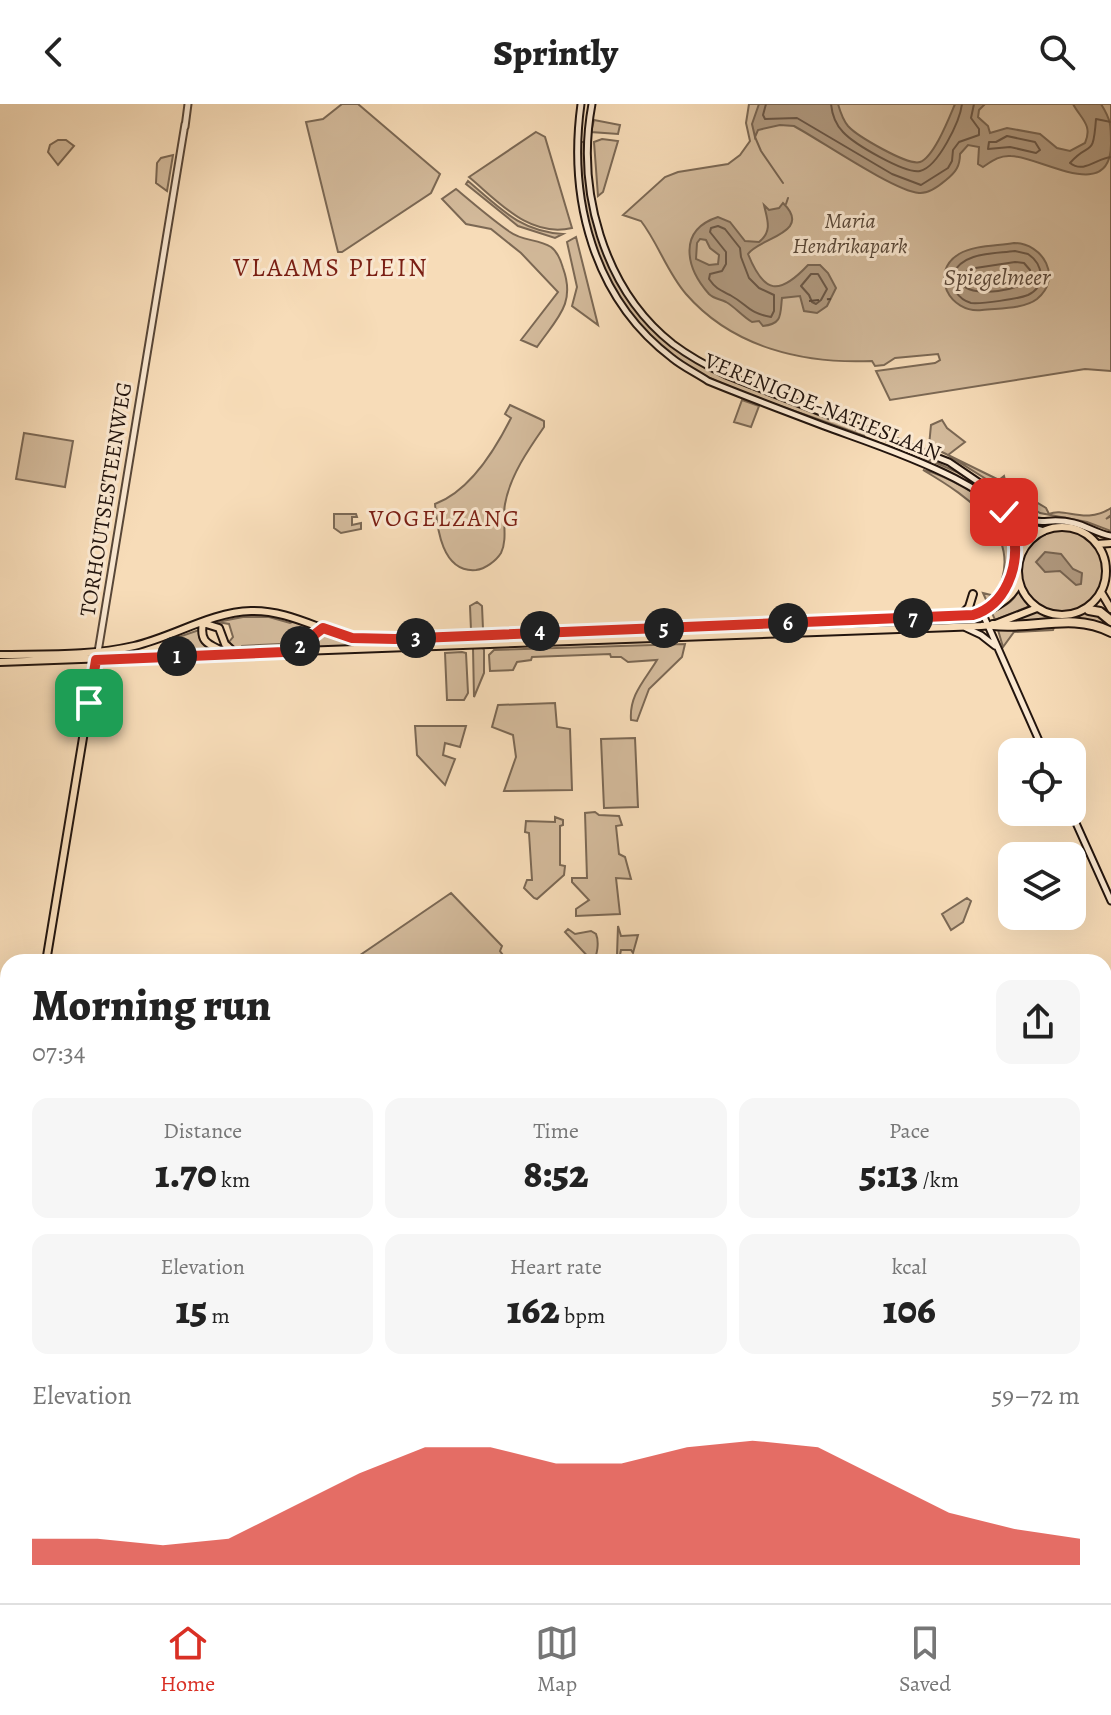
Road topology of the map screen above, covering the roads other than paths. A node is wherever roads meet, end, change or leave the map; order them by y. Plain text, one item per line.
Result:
1 (188, 104) edge
2 (581, 104) edge
3 (592, 104) edge
4 (993, 492) junction
5 (1004, 512) junction
6 (1044, 531) junction
7 (1111, 536) edge
8 (1111, 543) edge
9 (1027, 544) junction
10 (1097, 544) junction
11 (1111, 558) edge
12 (1106, 567) junction
13 (1019, 582) junction
14 (1101, 592) junction
15 (973, 594) dead end
16 (1037, 608) junction
17 (1111, 609) edge
18 (1086, 610) junction
19 (982, 612) junction
20 (959, 617) junction
21 (304, 621) junction
22 (1111, 621) edge
23 (203, 623) junction
24 (990, 625) junction
25 (962, 627) junction
26 (323, 628) junction
27 (1111, 632) edge
28 (307, 641) junction
29 (997, 647) junction
30 (284, 652) junction
31 (231, 653) junction
32 (0, 655) edge
33 (97, 656) junction
34 (38, 658) junction
35 (0, 662) edge
36 (1038, 738) edge
37 (1077, 826) edge
38 (1111, 901) edge
39 (47, 954) edge

1 - 33 main road, TORHOUTSESTEENWEG
2 - 5 main road, VERENIGDE-NATIESLAAN
3 - 4 main road, VERENIGDE-NATIESLAAN
4 - 6 main road, VERENIGDE-NATIESLAAN
4 - 7 main road
5 - 9 main road, VERENIGDE-NATIESLAAN
5 - 19 main road
6 - 9 main road
6 - 10 main road
8 - 10 main road
9 - 13 main road
10 - 12 main road
11 - 12 main road
12 - 14 main road
13 - 16 main road
13 - 19 main road
14 - 17 main road
14 - 18 main road
15 - 20 main road
16 - 18 main road
16 - 24 main road
18 - 22 highway
19 - 20 main road
19 - 24 main road
20 - 26 main road
21 - 23 main road
21 - 26 main road
21 - 28 main road
23 - 31 main road
23 - 31 main road
23 - 33 main road
24 - 25 main road
24 - 27 highway
24 - 29 main road
25 - 29 main road
25 - 30 main road
26 - 28 main road
28 - 30 main road
29 - 36 main road
30 - 31 main road
31 - 33 main road
32 - 34 main road
33 - 34 main road
33 - 39 main road, TORHOUTSESTEENWEG
34 - 35 main road
37 - 38 main road

